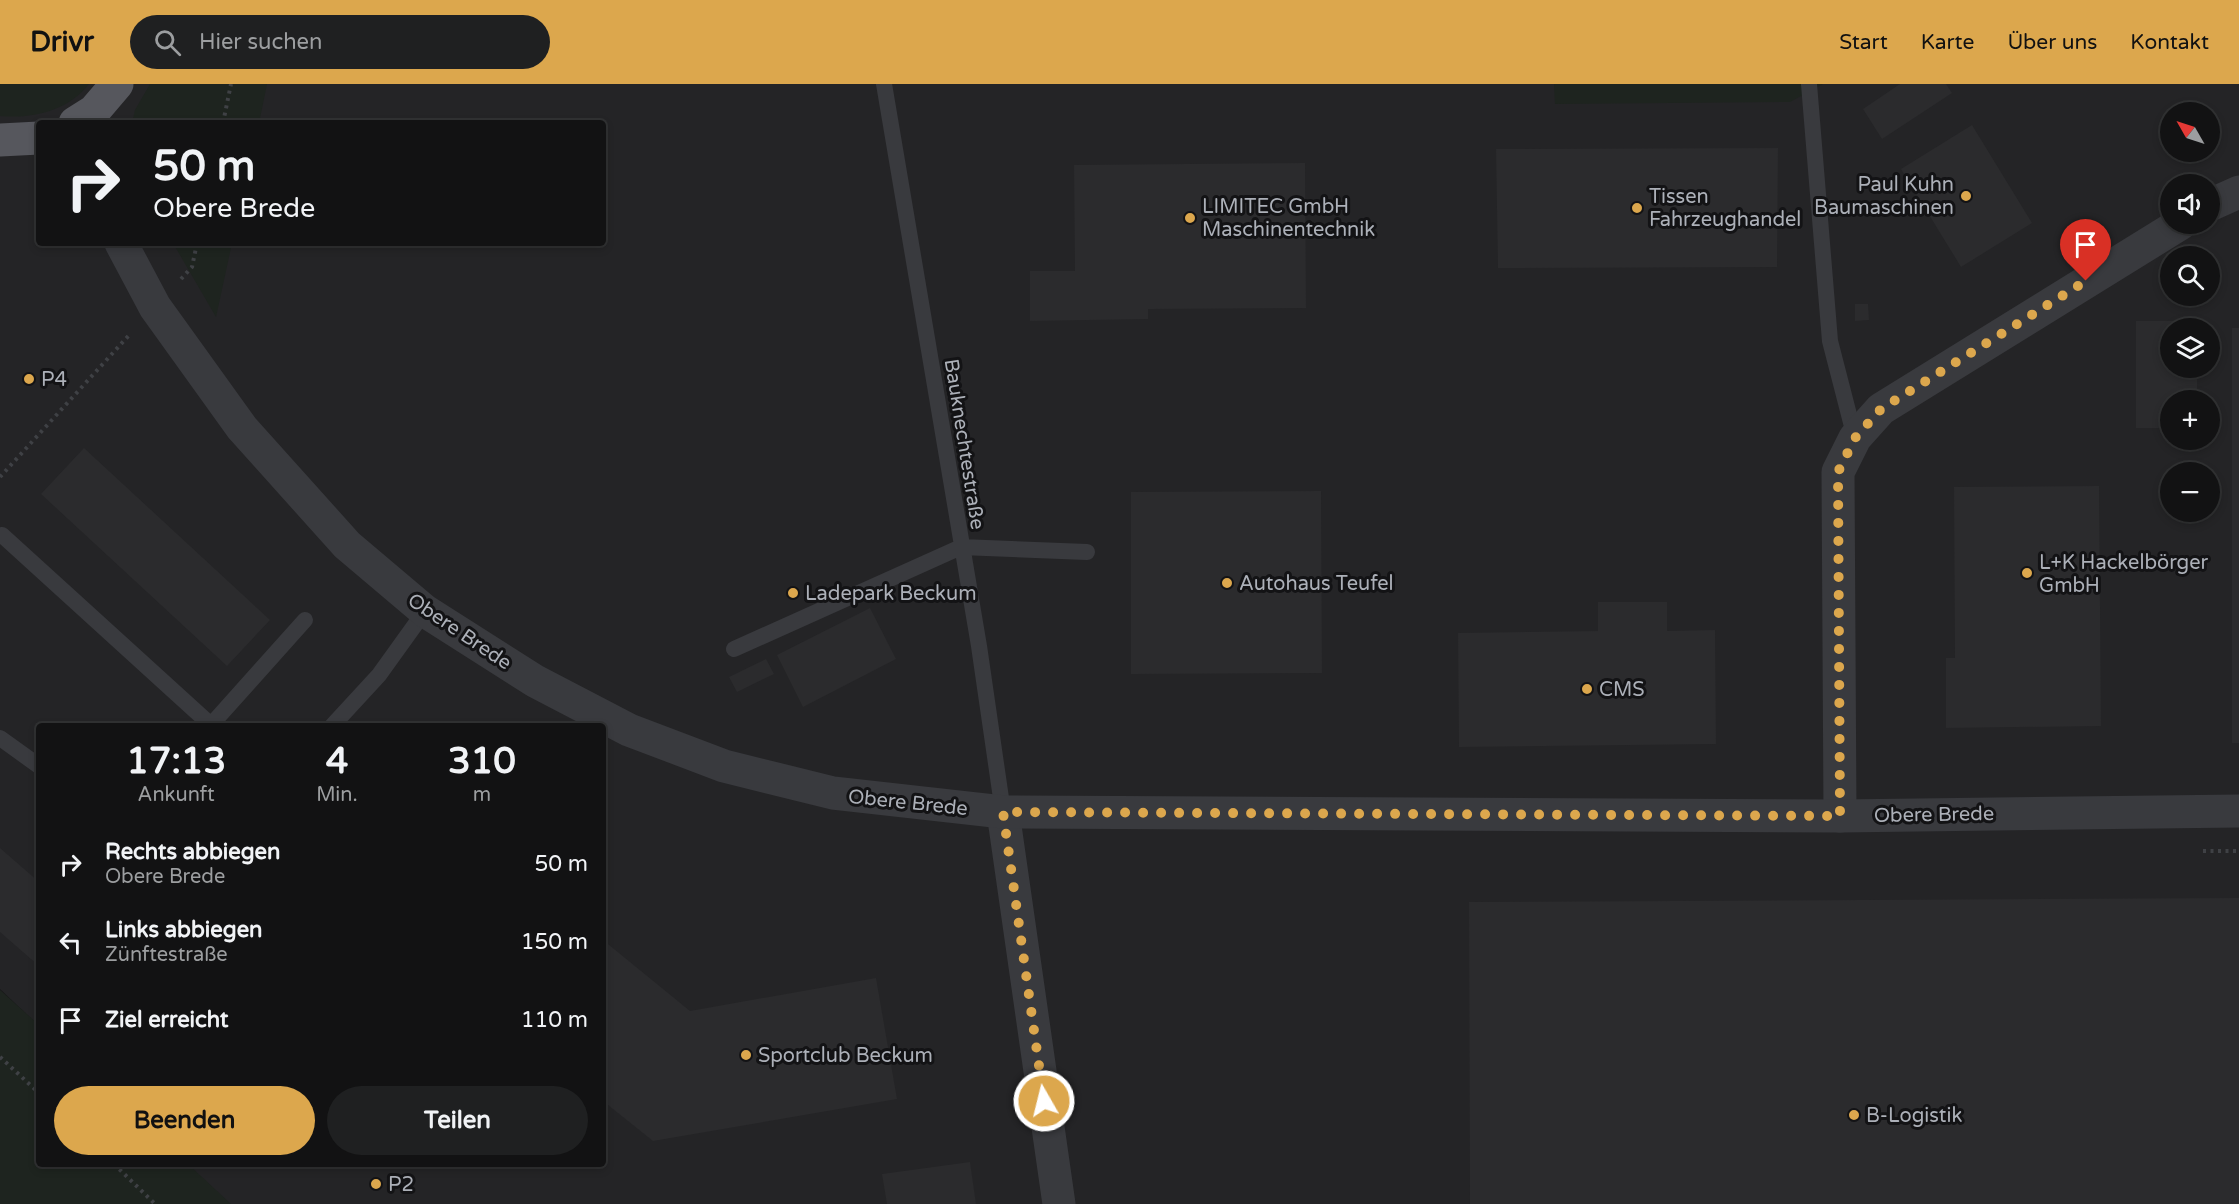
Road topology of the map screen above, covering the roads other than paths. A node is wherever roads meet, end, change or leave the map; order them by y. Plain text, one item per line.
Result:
1 (117, 84) edge
2 (884, 84) edge
3 (1809, 84) edge
4 (80, 120) edge
5 (36, 138) edge
6 (0, 140) edge
7 (2239, 192) edge
8 (2220, 201) edge
9 (2164, 234) edge
10 (123, 246) edge
11 (1855, 438) junction
12 (2, 536) dead end
13 (961, 547) junction
14 (1087, 552) dead end
15 (425, 611) junction
16 (305, 620) dead end
17 (734, 649) dead end
18 (209, 723) edge
19 (213, 723) edge
20 (336, 723) edge
21 (0, 738) edge
22 (36, 764) edge
23 (1003, 812) junction
24 (2239, 812) edge
25 (1840, 816) junction
26 (1059, 1204) edge

1 - 4 main road
2 - 13 lane, Bauknechtestraße
3 - 11 lane
5 - 6 main road
7 - 8 street
9 - 11 street
10 - 15 street, Obere Brede
11 - 25 street
12 - 18 lane
13 - 14 lane
13 - 17 lane
13 - 23 lane, Bauknechtestraße
15 - 20 lane
15 - 23 street, Obere Brede
16 - 19 lane
21 - 22 lane
23 - 25 street, Obere Brede
23 - 26 street
24 - 25 street, Obere Brede

